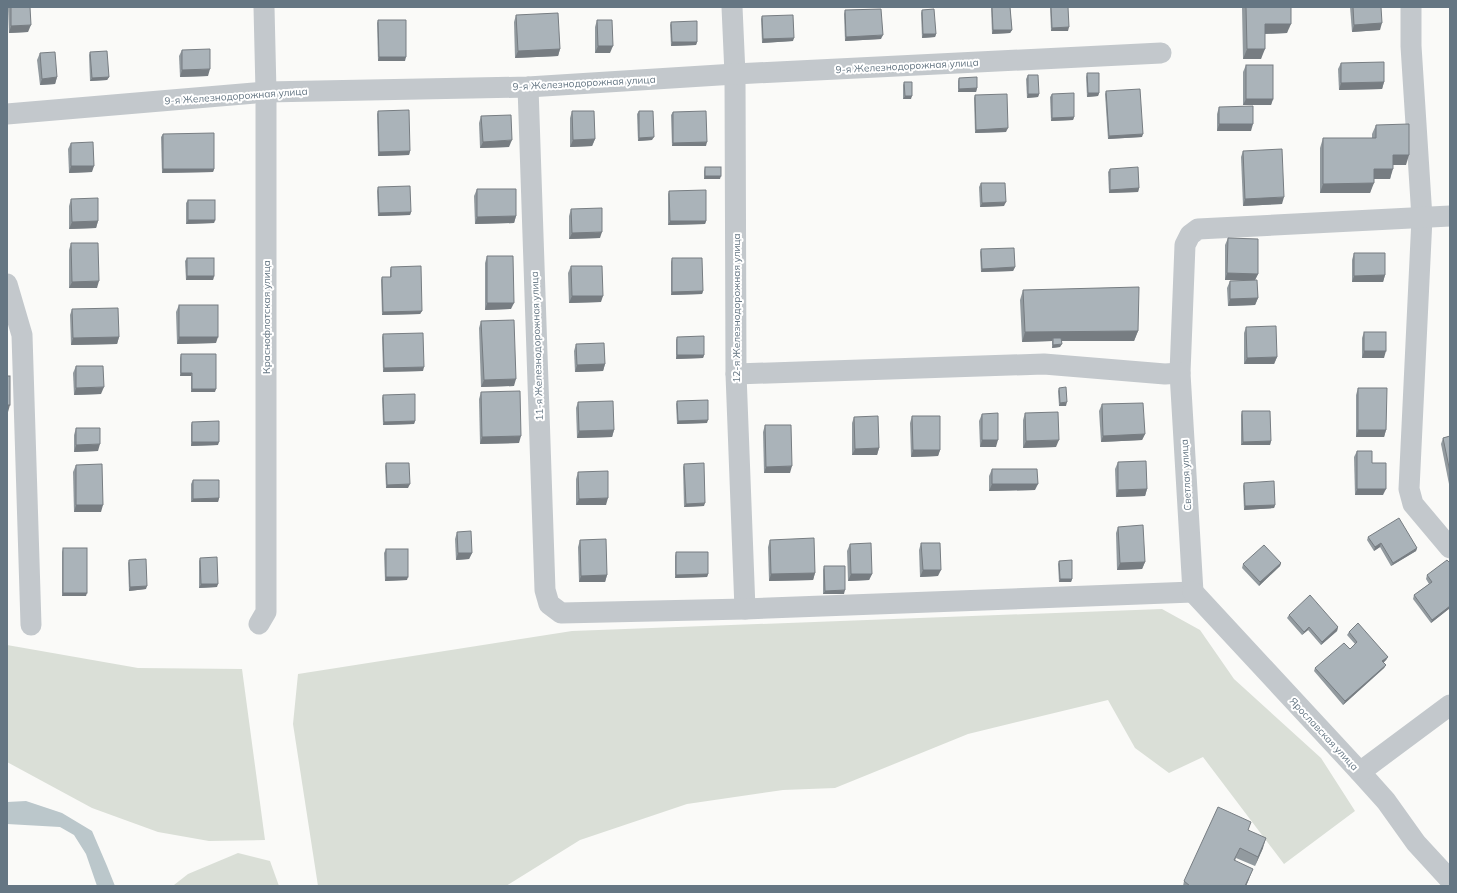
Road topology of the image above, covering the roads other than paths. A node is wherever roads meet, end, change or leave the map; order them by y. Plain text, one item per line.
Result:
1 (264, 7) edge
2 (732, 7) edge
3 (1411, 7) edge
4 (1161, 53) dead end
5 (735, 74) junction
6 (528, 87) junction
7 (266, 92) junction
8 (7, 114) edge
9 (1450, 216) edge
10 (1422, 218) junction
11 (7, 284) edge
12 (1173, 373) junction
13 (736, 374) junction
14 (1450, 548) edge
15 (1193, 592) junction
16 (745, 609) junction
17 (259, 624) dead end
18 (31, 625) dead end
19 (1450, 705) edge
20 (1360, 772) junction
21 (1450, 880) edge

1 - 7 street, Краснофлотская улица
2 - 5 street, 12-я Железнодорожная улица
3 - 10 street
4 - 5 street, 9-я Железнодорожная улица
5 - 6 street, 9-я Железнодорожная улица
5 - 13 street, 12-я Железнодорожная улица
6 - 7 street, 9-я Железнодорожная улица
6 - 16 street, 11-я Железнодорожная улица
7 - 8 street, 9-я Железнодорожная улица
7 - 17 street, Краснофлотская улица
9 - 10 street
10 - 12 street, Светлая улица
10 - 14 street
11 - 18 street
12 - 13 street
12 - 15 street, Светлая улица
13 - 16 street, 12-я Железнодорожная улица
15 - 16 street
15 - 20 street, Ярославская улица
19 - 20 street
20 - 21 street, Ярославская улица

